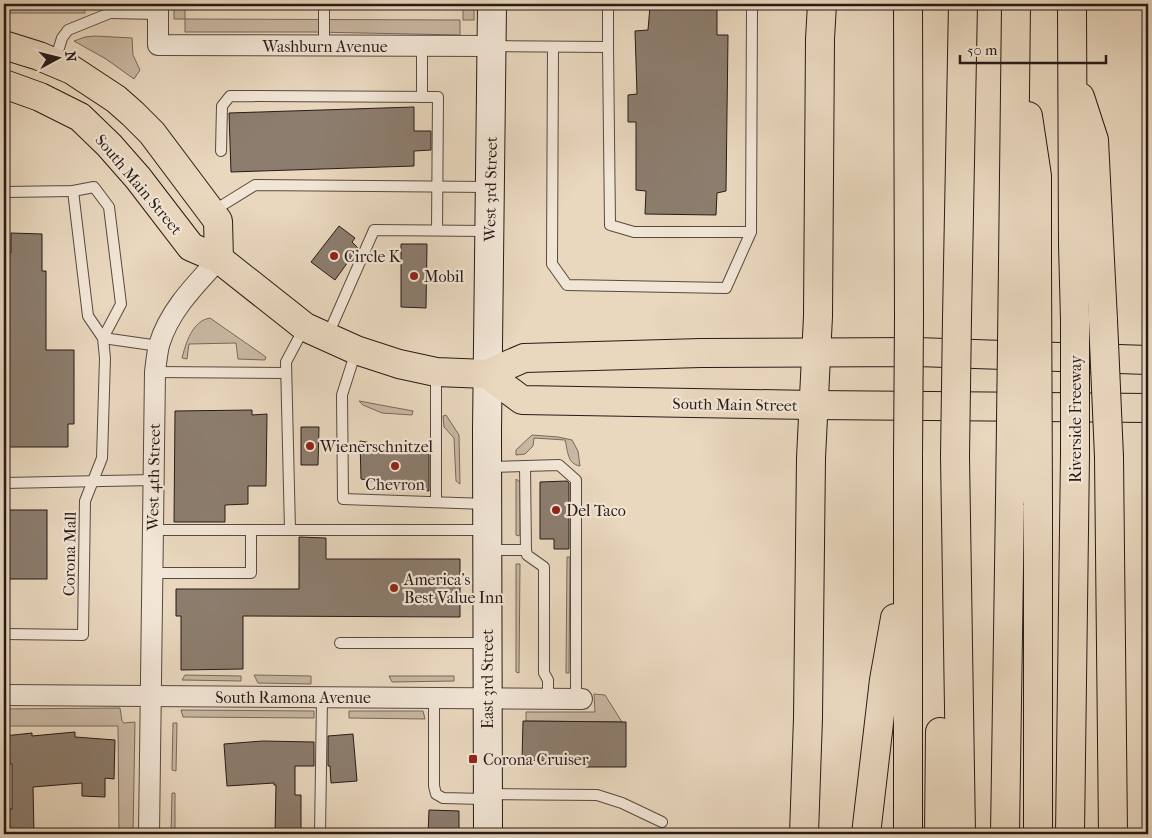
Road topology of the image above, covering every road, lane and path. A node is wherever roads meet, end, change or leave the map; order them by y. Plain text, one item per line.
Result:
1 (324, 4) edge
2 (492, 4) edge
3 (608, 4) edge
4 (752, 4) edge
5 (822, 4) edge
6 (908, 4) edge
7 (963, 4) edge
8 (1016, 4) edge
9 (1072, 4) edge
10 (110, 8) edge
11 (158, 9) edge
12 (4, 45) edge
13 (324, 46) junction
14 (422, 46) junction
15 (492, 46) junction
16 (553, 47) junction
17 (608, 47) junction
18 (55, 62) junction
19 (1072, 72) junction
20 (4, 84) edge
21 (422, 97) junction
22 (221, 151) dead end
23 (437, 186) junction
24 (490, 187) junction
25 (4, 192) edge
26 (73, 192) junction
27 (212, 212) junction
28 (437, 230) junction
29 (489, 231) junction
30 (750, 232) junction
31 (218, 259) junction
32 (1025, 264) junction
33 (316, 333) junction
34 (103, 338) junction
35 (159, 346) junction
36 (356, 350) junction
37 (816, 352) junction
38 (1148, 360) edge
39 (155, 372) junction
40 (436, 372) junction
41 (286, 373) junction
42 (487, 374) junction
43 (812, 405) junction
44 (1148, 408) edge
45 (526, 466) junction
46 (487, 467) junction
47 (153, 480) junction
48 (4, 482) edge
49 (93, 482) junction
50 (436, 502) junction
51 (487, 528) junction
52 (152, 530) junction
53 (251, 530) junction
54 (290, 530) junction
55 (908, 547) junction
56 (526, 550) junction
57 (956, 560) junction
58 (152, 572) junction
59 (4, 634) edge
60 (487, 643) junction
61 (340, 644) dead end
62 (4, 695) edge
63 (322, 698) junction
64 (434, 698) junction
65 (548, 699) junction
66 (579, 699) joint
67 (487, 703) junction
68 (150, 705) junction
69 (488, 814) edge
70 (662, 822) dead end
71 (149, 834) edge
72 (320, 834) edge
73 (804, 834) edge
74 (866, 834) edge
75 (908, 834) edge
76 (939, 834) edge
77 (961, 834) edge
78 (1005, 834) edge
79 (1038, 834) edge
80 (1070, 834) edge
81 (1113, 834) edge

1 - 13 lane
2 - 15 street, West 3rd Street
3 - 17 lane
4 - 30 lane
5 - 37 main road
6 - 55 main road, bridge
7 - 57 main road, bridge
8 - 32 main road
9 - 19 main road, Riverside Freeway
10 - 11 lane
10 - 18 lane
11 - 13 street, Washburn Avenue
12 - 18 main road
13 - 14 street, Washburn Avenue
14 - 15 street, Washburn Avenue
14 - 21 lane
15 - 16 lane
15 - 24 street, West 3rd Street
16 - 17 lane
16 - 30 lane
17 - 30 lane
18 - 27 main road
19 - 80 main road, Riverside Freeway, bridge
19 - 81 main road, bridge
20 - 31 main road, South Main Street
21 - 22 lane
21 - 23 lane
23 - 24 lane
23 - 27 lane
23 - 28 lane
24 - 29 street, West 3rd Street
25 - 26 lane
26 - 34 lane
26 - 34 lane
27 - 31 main road
28 - 29 lane
28 - 33 lane
29 - 42 street, West 3rd Street
31 - 33 main road, South Main Street
31 - 35 street, West 4th Street
32 - 78 main road, bridge
32 - 79 main road, bridge
33 - 36 main road, South Main Street
33 - 41 lane
34 - 35 lane
34 - 49 lane, Corona Mall
35 - 39 street, West 4th Street
36 - 40 main road, South Main Street
36 - 50 lane
37 - 38 main road, South Main Street
37 - 42 main road, South Main Street
37 - 43 main road
39 - 41 lane
39 - 47 street, West 4th Street
40 - 42 main road, South Main Street
40 - 50 lane
41 - 54 lane
42 - 43 main road, South Main Street
42 - 46 street, East 3rd Street
43 - 44 main road, South Main Street
43 - 73 main road
45 - 46 lane
45 - 56 lane
45 - 66 lane
46 - 51 street, East 3rd Street
47 - 49 lane
47 - 52 street, West 4th Street
48 - 49 lane
49 - 59 lane, Corona Mall
50 - 51 lane
51 - 54 lane
51 - 56 lane
51 - 60 street, East 3rd Street
52 - 53 lane
52 - 58 street, West 4th Street
53 - 54 lane
53 - 58 lane
55 - 74 main road
55 - 75 main road
56 - 65 lane
57 - 76 main road
57 - 77 main road
58 - 68 street, West 4th Street
60 - 61 lane
60 - 67 street, East 3rd Street
62 - 68 street, South Ramona Avenue
63 - 64 street, South Ramona Avenue
63 - 68 street, South Ramona Avenue
63 - 72 lane
64 - 67 street, South Ramona Avenue
64 - 69 lane
65 - 66 street, South Ramona Avenue
65 - 67 street, South Ramona Avenue
67 - 69 street
68 - 71 street, West 4th Street
69 - 70 lane

